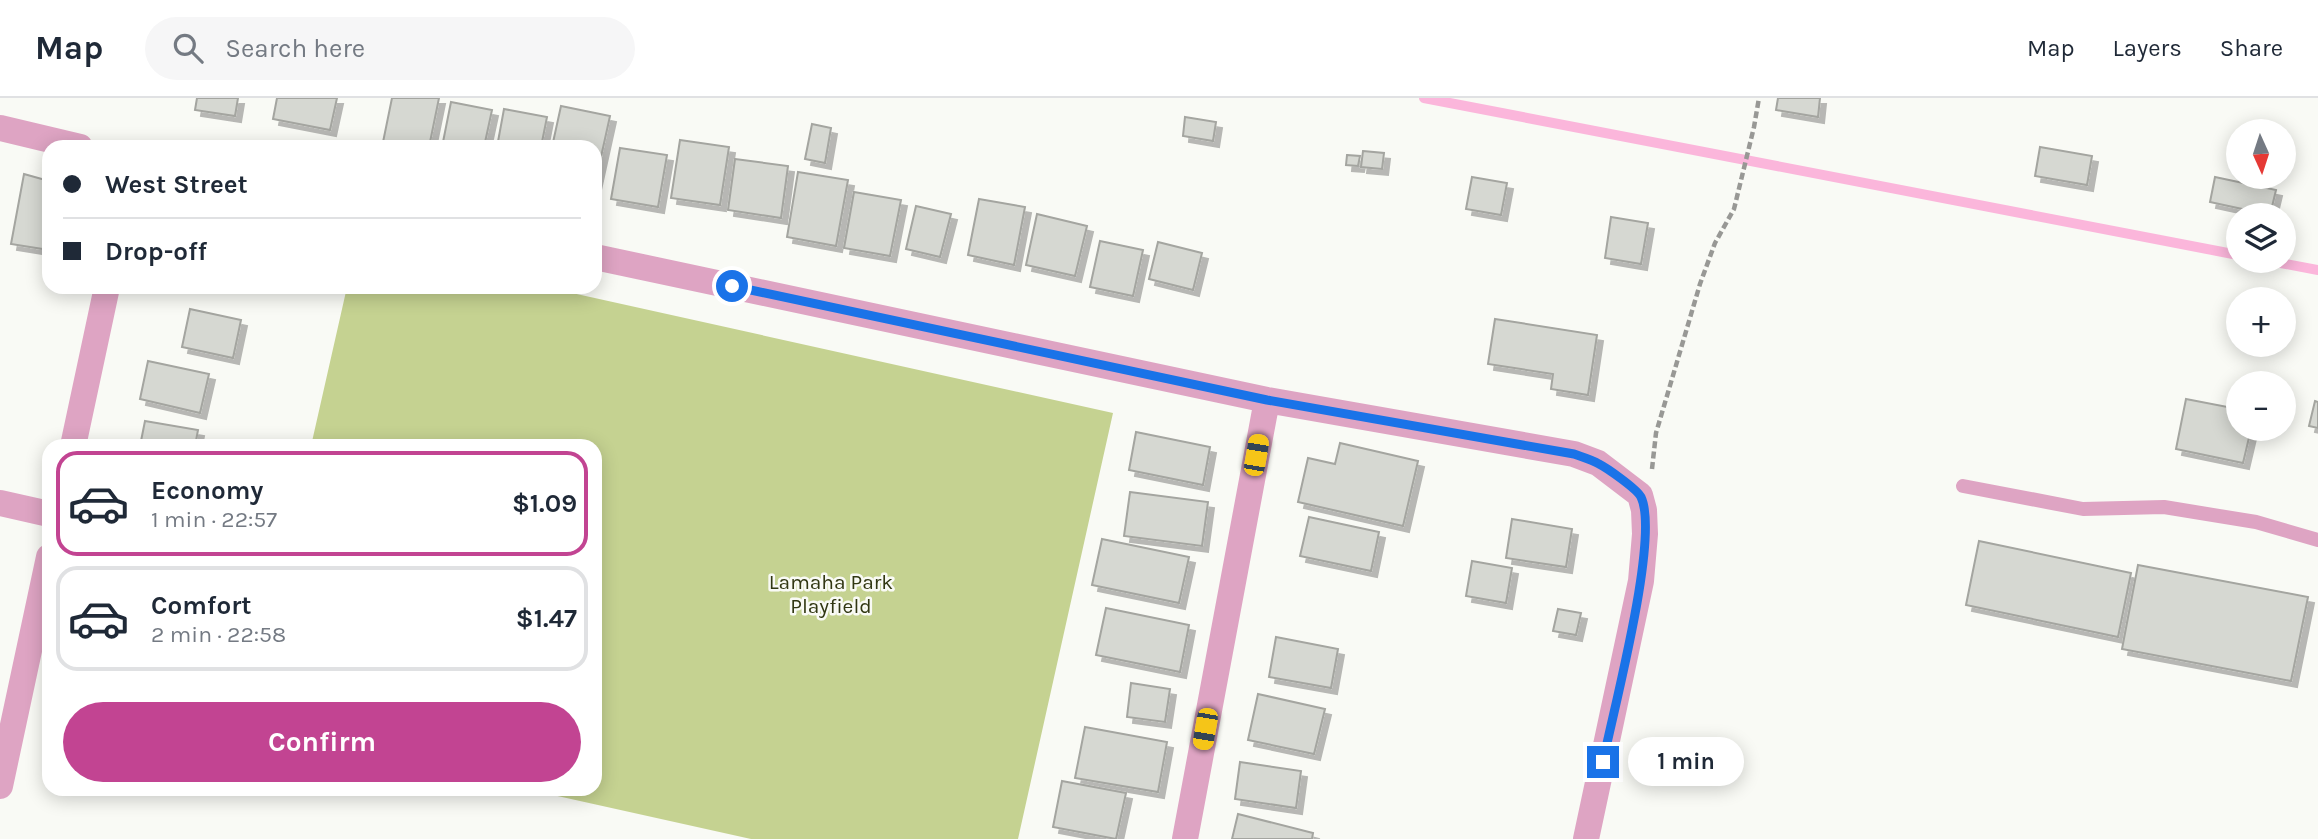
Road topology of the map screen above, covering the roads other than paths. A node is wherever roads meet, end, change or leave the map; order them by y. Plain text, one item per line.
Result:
1 (0, 128) edge
2 (50, 140) edge
3 (602, 258) edge
4 (106, 294) edge
5 (1267, 400) junction
6 (74, 439) edge
7 (1963, 486) dead end
8 (0, 503) edge
9 (42, 512) edge
10 (2318, 540) edge
11 (42, 589) edge
12 (0, 782) edge
13 (1185, 839) edge
14 (1586, 839) edge

1 - 2 street
3 - 5 street
4 - 6 street
5 - 13 street
5 - 14 street
7 - 10 lane
8 - 9 street
11 - 12 street

